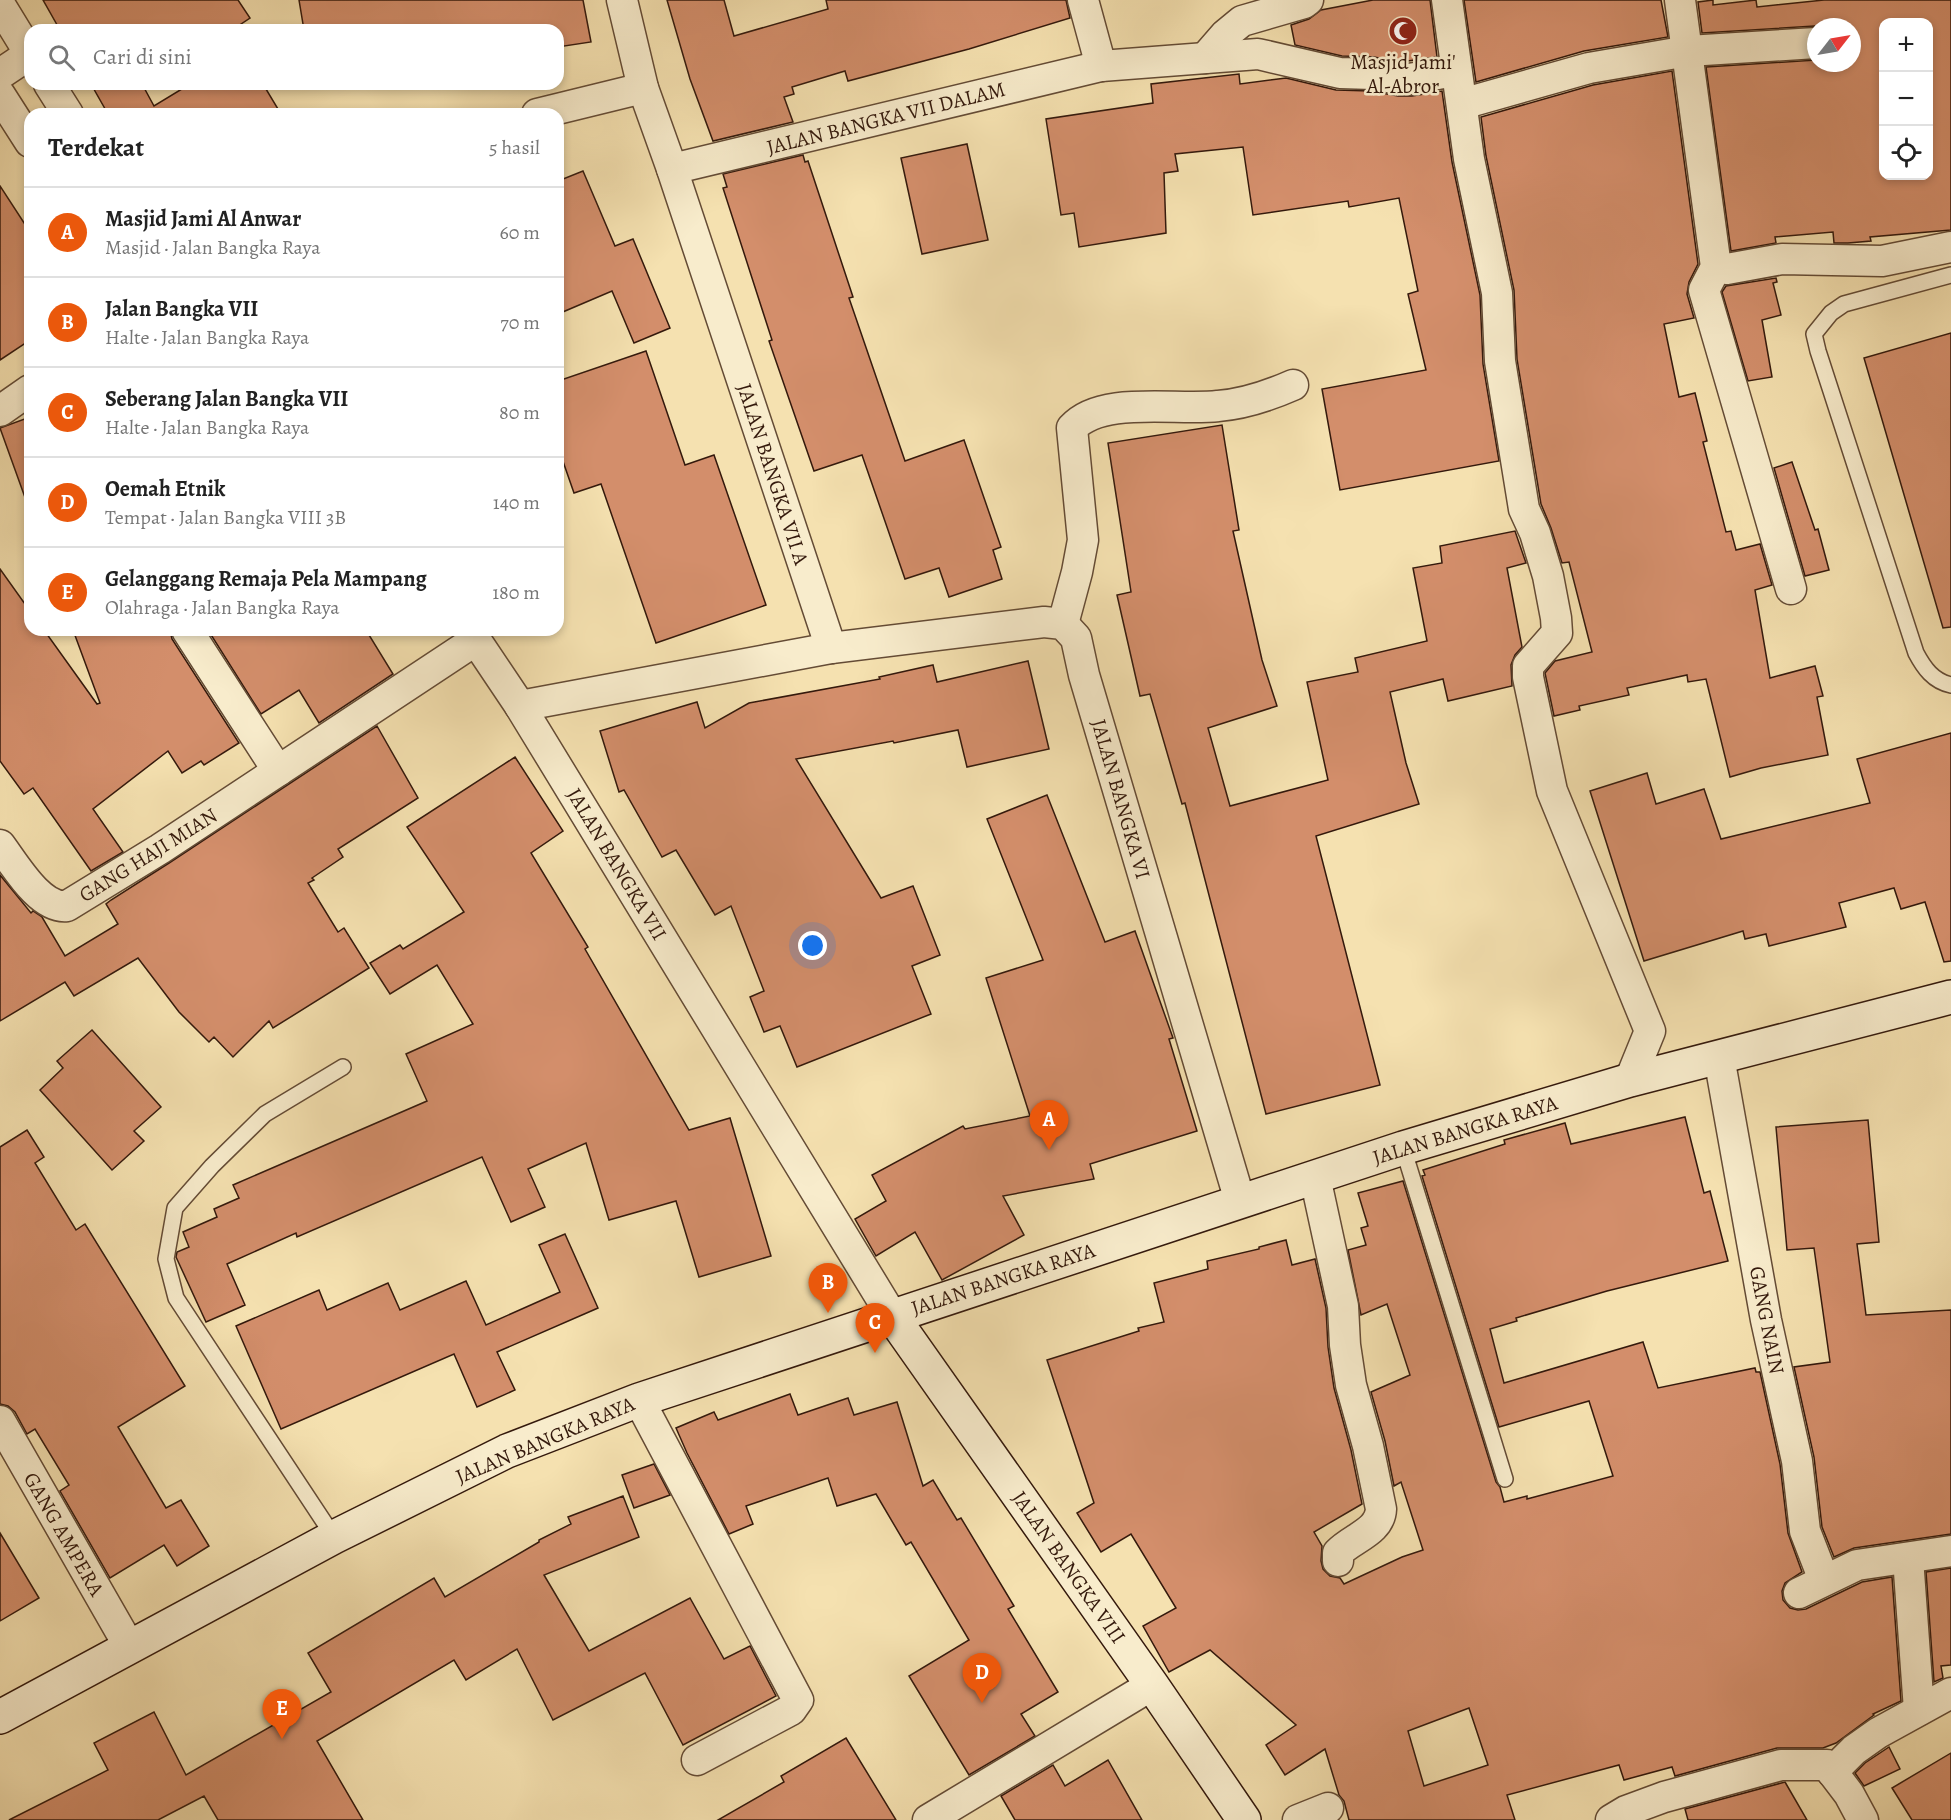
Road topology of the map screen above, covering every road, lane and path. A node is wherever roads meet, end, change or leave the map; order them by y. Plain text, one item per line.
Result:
1 (622, 0) edge
2 (1083, 0) edge
3 (1308, 0) edge
4 (1447, 0) edge
5 (1680, 0) edge
6 (0, 5) edge
7 (24, 44) edge
8 (1807, 44) edge
9 (1688, 51) junction
10 (24, 58) edge
11 (1205, 58) junction
12 (1101, 66) junction
13 (1455, 71) junction
14 (0, 74) edge
15 (643, 88) junction
16 (53, 90) edge
17 (0, 95) edge
18 (1462, 104) junction
19 (64, 108) edge
20 (561, 108) edge
21 (24, 133) edge
22 (672, 170) junction
23 (1951, 247) edge
24 (1716, 267) junction
25 (1951, 275) edge
26 (1293, 385) dead end
27 (24, 394) edge
28 (0, 411) edge
29 (1791, 589) dead end
30 (1063, 624) junction
31 (191, 636) edge
32 (471, 636) edge
33 (473, 636) edge
34 (831, 648) junction
35 (1951, 685) edge
36 (520, 706) junction
37 (278, 771) junction
38 (0, 845) edge
39 (1951, 997) edge
40 (1719, 1057) junction
41 (343, 1067) dead end
42 (1630, 1080) junction
43 (1403, 1148) junction
44 (1315, 1177) junction
45 (1239, 1201) junction
46 (892, 1316) junction
47 (639, 1400) junction
48 (0, 1421) edge
49 (1505, 1479) dead end
50 (334, 1537) junction
51 (1951, 1551) edge
52 (1908, 1557) junction
53 (1338, 1561) dead end
54 (129, 1646) junction
55 (1152, 1685) junction
56 (1951, 1693) edge
57 (1919, 1710) junction
58 (0, 1717) edge
59 (696, 1760) dead end
60 (1832, 1772) junction
61 (1328, 1808) dead end
62 (928, 1820) edge
63 (1244, 1820) edge
64 (1298, 1820) edge
65 (1611, 1820) edge
66 (1863, 1820) edge

1 - 15 street, JALAN BANGKA VII A
2 - 12 street
3 - 11 street
4 - 13 street
5 - 9 street
6 - 7 street
8 - 9 street
9 - 18 street
9 - 24 street
10 - 14 street
11 - 12 street, JALAN BANGKA VII DALAM
11 - 13 street, JALAN BANGKA VII DALAM
12 - 22 street, JALAN BANGKA VII DALAM
13 - 18 street
15 - 20 street
15 - 22 street, JALAN BANGKA VII A
16 - 19 street
17 - 21 street
18 - 42 street
22 - 34 street, JALAN BANGKA VII A
23 - 24 street
24 - 29 street
25 - 35 lane
26 - 30 street
27 - 28 street
30 - 34 street
30 - 45 street, JALAN BANGKA VI
31 - 37 street
32 - 37 street, GANG HAJI MIAN
33 - 36 street, JALAN BANGKA VII
34 - 36 street
36 - 46 street, JALAN BANGKA VII
37 - 38 street, GANG HAJI MIAN
39 - 40 street, JALAN BANGKA RAYA
40 - 42 street, JALAN BANGKA RAYA
40 - 52 street, GANG NAIN
41 - 50 lane
42 - 43 street, JALAN BANGKA RAYA
43 - 44 street, JALAN BANGKA RAYA
43 - 49 lane
44 - 45 street, JALAN BANGKA RAYA
44 - 53 street
45 - 46 street, JALAN BANGKA RAYA
46 - 47 street, JALAN BANGKA RAYA
46 - 55 street, JALAN BANGKA VIII
47 - 50 street, JALAN BANGKA RAYA
47 - 59 street
48 - 54 street, GANG AMPERA
50 - 54 street, JALAN BANGKA RAYA
51 - 52 street
52 - 57 street
54 - 58 street, JALAN BANGKA RAYA
55 - 62 street
55 - 63 street, JALAN BANGKA VIII
56 - 57 street
57 - 60 street
60 - 65 street
60 - 66 street
61 - 64 street

